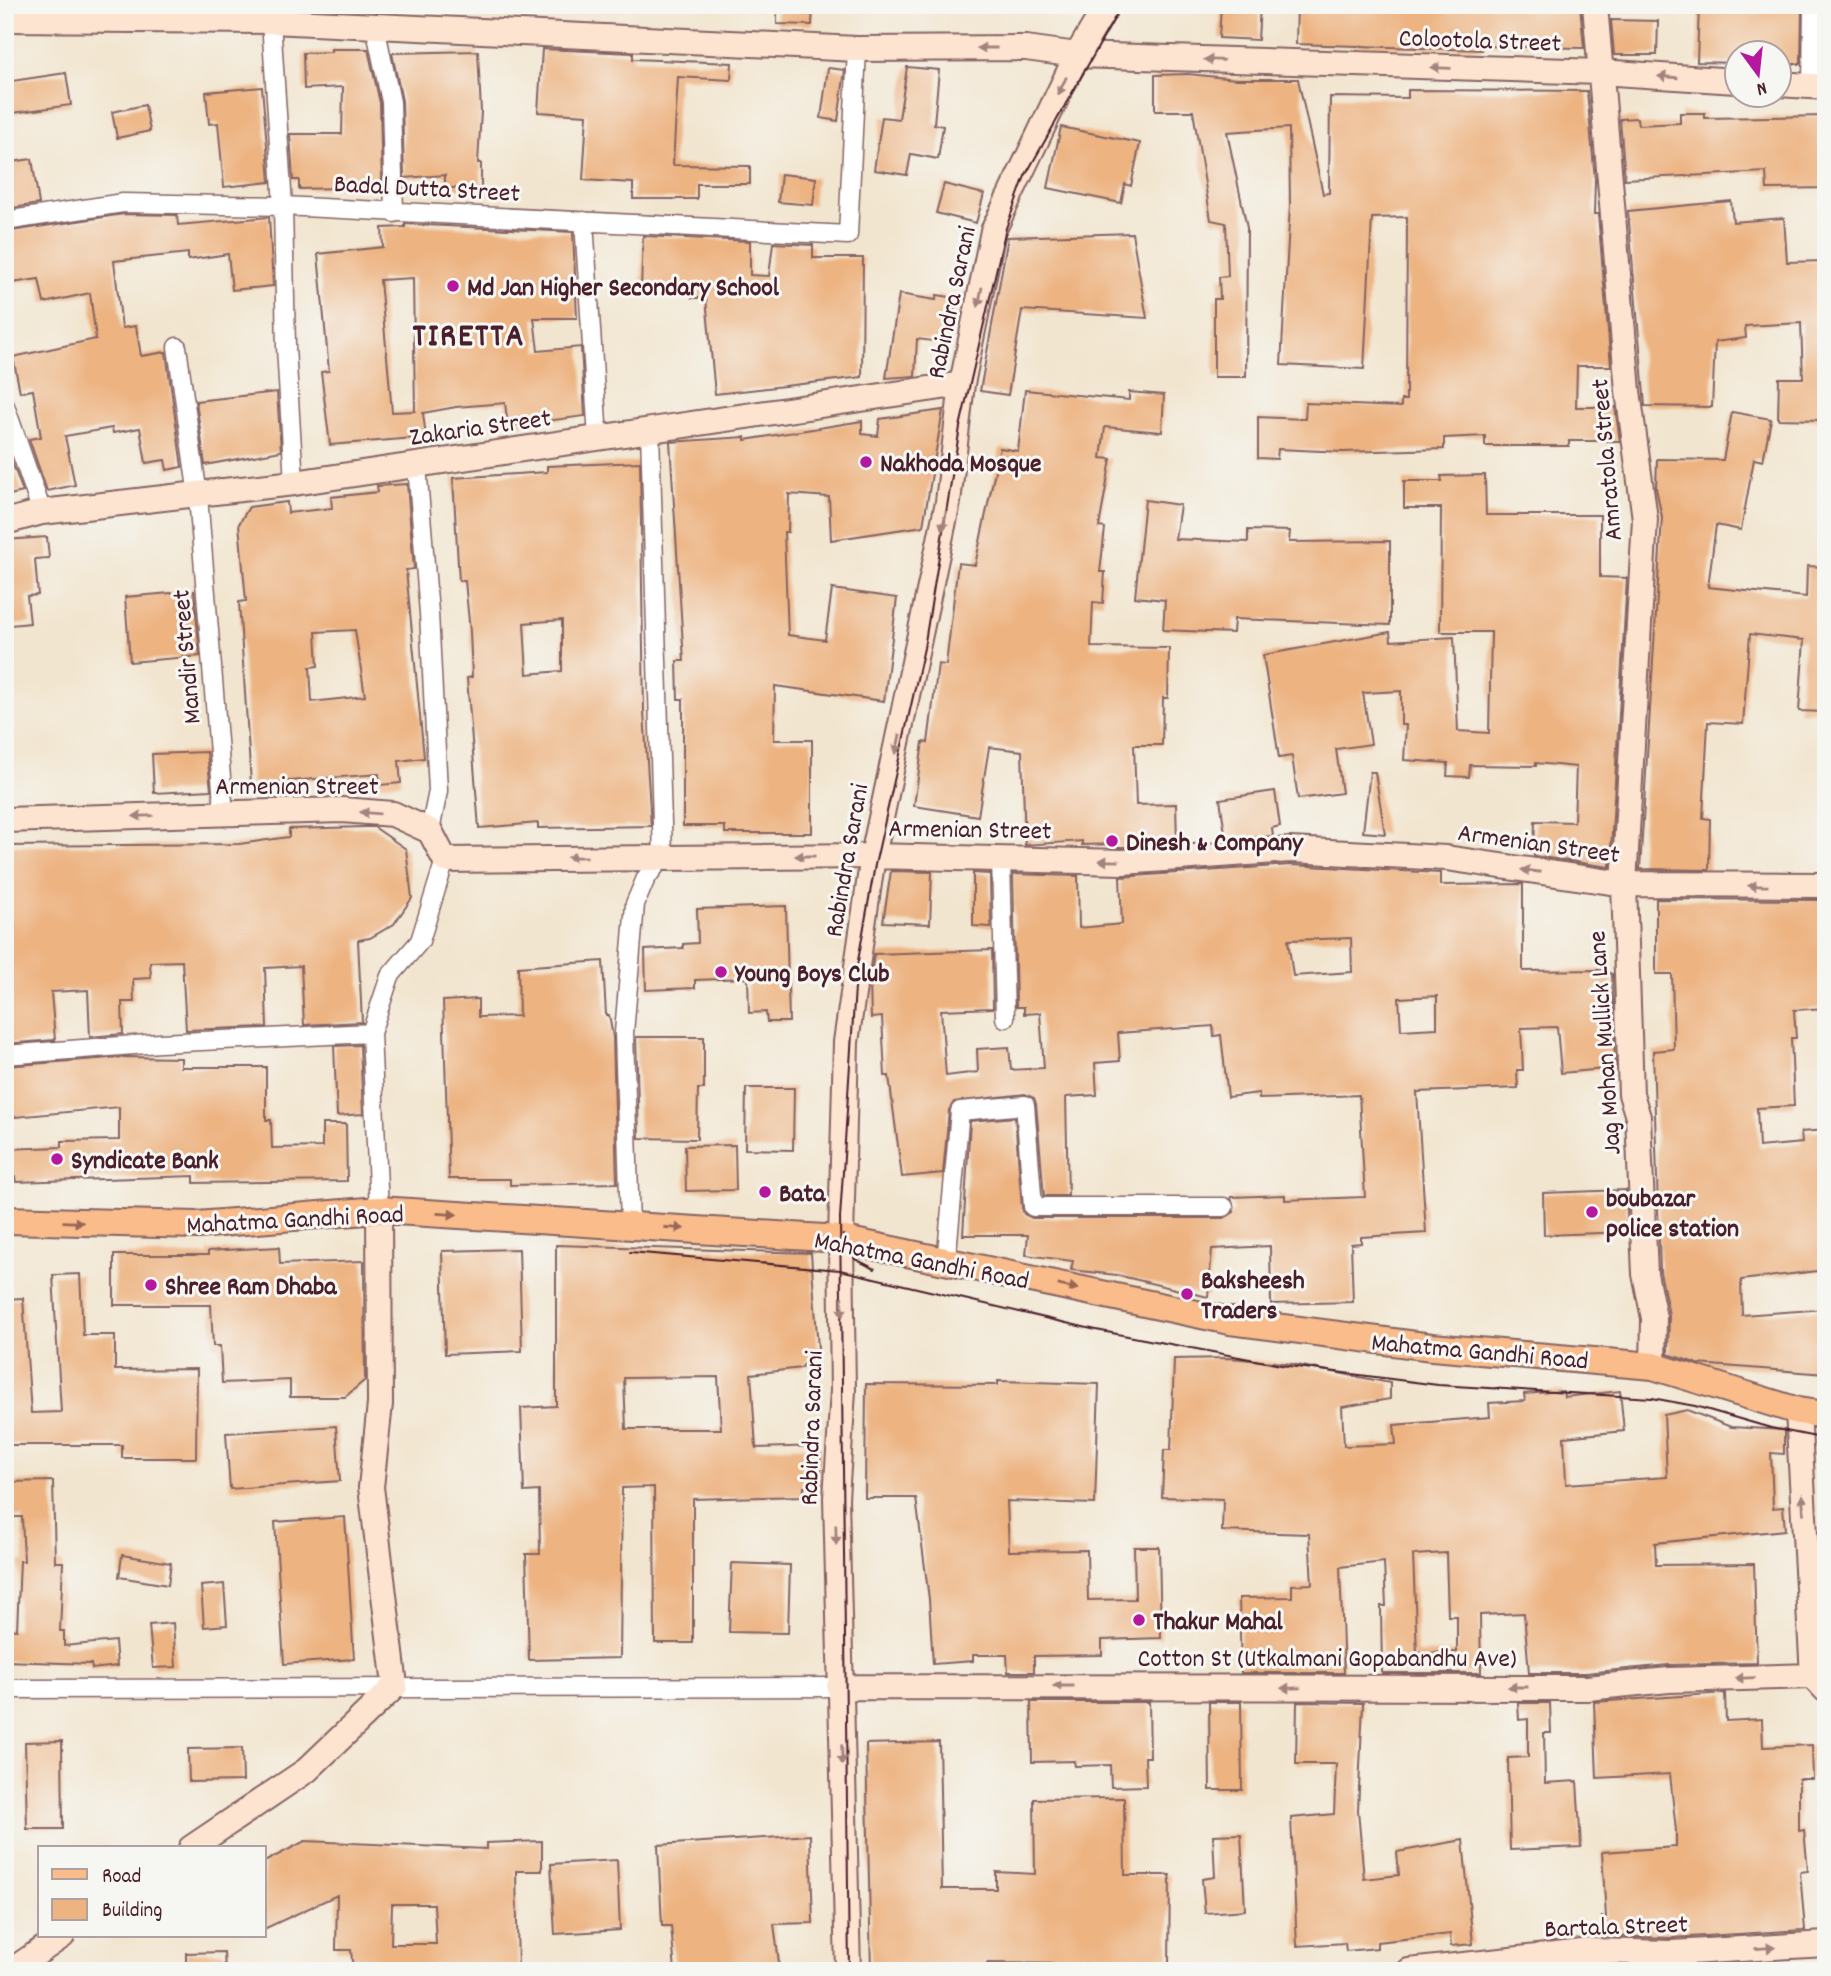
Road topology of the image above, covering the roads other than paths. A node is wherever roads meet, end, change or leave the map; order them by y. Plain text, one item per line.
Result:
1 (1107, 5) edge
2 (1595, 5) edge
3 (1813, 5) edge
4 (370, 16) edge
5 (5, 19) edge
6 (271, 21) junction
7 (857, 49) junction
8 (1077, 55) junction
9 (1600, 72) junction
10 (1722, 80) edge
11 (1792, 85) edge
12 (1819, 87) edge
13 (284, 206) junction
14 (394, 213) junction
15 (584, 220) junction
16 (5, 221) edge
17 (177, 347) dead end
18 (962, 384) junction
19 (5, 406) edge
20 (650, 432) junction
21 (10, 433) edge
22 (598, 439) junction
23 (416, 466) junction
24 (294, 483) junction
25 (198, 496) junction
26 (42, 512) junction
27 (5, 522) edge
28 (224, 814) junction
29 (5, 820) edge
30 (429, 831) junction
31 (663, 856) junction
32 (873, 856) junction
33 (1001, 859) junction
34 (445, 860) junction
35 (1624, 884) junction
36 (1826, 885) edge
37 (1005, 1018) dead end
38 (371, 1033) junction
39 (5, 1055) edge
40 (1224, 1207) dead end
41 (379, 1210) junction
42 (5, 1220) edge
43 (630, 1226) junction
44 (841, 1239) junction
45 (946, 1263) junction
46 (1653, 1366) junction
47 (1798, 1411) junction
48 (1826, 1415) edge
49 (1820, 1683) edge
50 (395, 1686) junction
51 (839, 1687) junction
52 (5, 1689) edge
53 (194, 1846) edge
54 (59, 1938) edge
55 (1826, 1944) edge
56 (1672, 1962) edge
57 (1418, 1970) edge
58 (11, 1971) edge
59 (848, 1971) edge

1 - 8 street, Rabindra Sarani
2 - 9 street, Amratola Street
3 - 12 street
4 - 6 street, Colootola Street
4 - 7 street, Colootola Street
4 - 14 street
5 - 6 street, Colootola Street
6 - 13 street
8 -> 7 street, Colootola Street
7 - 15 street, Badal Dutta Street
9 -> 8 street, Colootola Street
8 -> 18 street, Rabindra Sarani
10 -> 9 street, Colootola Street
9 - 35 street, Amratola Street
11 - 12 street
13 - 14 street, Badal Dutta Street
13 - 16 street, Badal Dutta Street
13 - 24 street
14 - 15 street, Badal Dutta Street
15 - 22 street
17 - 25 street, Mandir Street
18 - 20 street, Zakaria Street
18 -> 32 street, Rabindra Sarani
19 - 21 street
20 - 22 street, Zakaria Street
20 - 31 street
21 - 26 street
22 - 23 street, Zakaria Street
23 - 24 street, Zakaria Street
23 - 30 street
24 - 25 street, Zakaria Street
25 - 26 street, Zakaria Street
25 - 28 street, Mandir Street
26 - 27 street, Zakaria Street
28 -> 29 street, Armenian Street
30 -> 28 street, Armenian Street
30 - 34 street
32 -> 31 street, Armenian Street
31 -> 34 street, Armenian Street
31 - 43 street
32 - 33 street, Armenian Street
32 - 44 street, Rabindra Sarani
35 -> 33 street, Armenian Street
33 - 37 street
34 - 38 street
36 -> 35 street, Armenian Street
35 - 46 street, Jag Mohan Mullick Lane
38 - 39 street
38 - 41 street
40 - 45 street
42 -> 41 main road, Mahatma Gandhi Road
41 -> 43 main road, Mahatma Gandhi Road
41 - 50 street
43 -> 44 main road, Mahatma Gandhi Road
44 - 45 main road, Mahatma Gandhi Road
44 -> 51 street, Rabindra Sarani
45 -> 46 main road, Mahatma Gandhi Road
46 - 47 main road, Mahatma Gandhi Road
47 - 48 main road, Mahatma Gandhi Road
49 -> 47 street, Cotton St (Utkalmani Gopabandhu Ave)
49 -> 51 street, Cotton St (Utkalmani Gopabandhu Ave)
50 - 51 street
50 - 52 street
50 - 53 street
51 -> 59 street, Rabindra Sarani
54 - 58 street
56 -> 55 street, Bartala Street
56 - 57 street, Bartala Street

